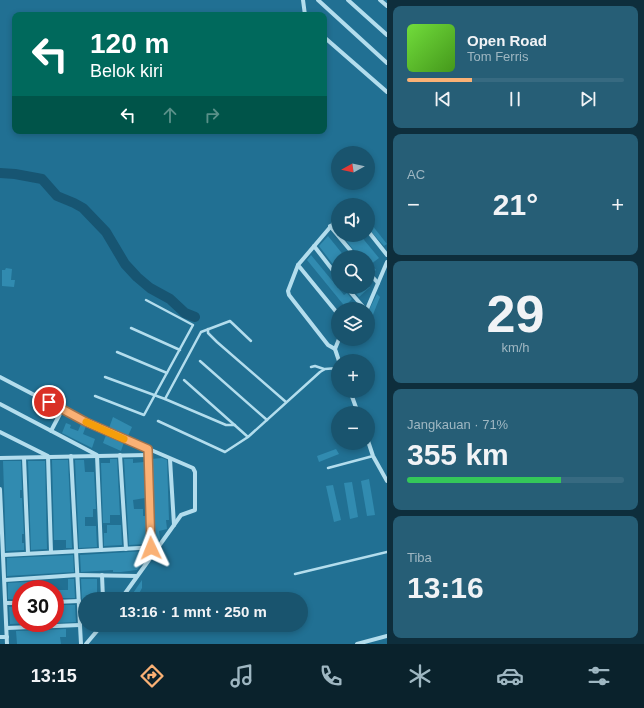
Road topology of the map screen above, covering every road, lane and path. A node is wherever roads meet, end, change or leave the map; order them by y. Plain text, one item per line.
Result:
1 (303, 0) edge
2 (318, 0) edge
3 (348, 0) edge
4 (380, 0) edge
5 (387, 6) edge
6 (305, 12) edge
7 (387, 35) edge
8 (327, 39) edge
9 (387, 63) edge
10 (387, 92) edge
11 (330, 226) joint
12 (375, 240) edge
13 (314, 246) junction
14 (350, 250) edge
15 (387, 255) edge
16 (387, 262) edge
17 (298, 265) junction
18 (331, 268) edge
19 (375, 280) edge
20 (378, 283) junction
21 (352, 294) edge
22 (146, 300) dead end
23 (360, 302) edge
24 (369, 302) edge
25 (331, 305) edge
26 (131, 328) dead end
27 (208, 328) junction
28 (251, 341) dead end
29 (334, 348) joint
30 (180, 350) junction
31 (117, 352) dead end
32 (336, 354) edge
33 (200, 361) dead end
34 (311, 367) dead end
35 (325, 369) junction
36 (331, 369) edge
37 (167, 373) junction
38 (0, 377) edge
39 (105, 377) dead end
40 (184, 380) dead end
41 (154, 395) junction
42 (95, 396) dead end
43 (165, 399) junction
44 (286, 402) junction
45 (0, 404) edge
46 (62, 410) junction
47 (266, 420) junction
48 (158, 421) dead end
49 (235, 425) junction
50 (51, 431) junction
51 (0, 432) edge
52 (248, 437) junction
53 (148, 449) junction
54 (371, 450) edge
55 (97, 455) junction
56 (120, 455) junction
57 (147, 455) junction
58 (48, 456) junction
59 (71, 456) junction
60 (373, 456) junction
61 (0, 458) edge
62 (24, 458) junction
63 (170, 458) junction
64 (328, 468) dead end
65 (387, 471) edge
66 (382, 472) junction
67 (387, 481) edge
68 (0, 489) edge
69 (1, 508) edge
70 (174, 526) junction
71 (1, 533) edge
72 (159, 547) junction
73 (151, 548) junction
74 (126, 549) junction
75 (101, 550) junction
76 (76, 551) junction
77 (51, 552) junction
78 (387, 552) edge
79 (28, 553) junction
80 (4, 555) junction
81 (295, 574) dead end
82 (102, 575) junction
83 (78, 576) junction
84 (137, 576) junction
85 (5, 580) junction
86 (79, 592) edge
87 (103, 592) edge
88 (126, 592) edge
89 (78, 601) edge
90 (64, 602) edge
91 (6, 603) junction
92 (12, 603) edge
93 (0, 612) edge
94 (5, 612) junction
95 (78, 625) edge
96 (7, 628) junction
97 (80, 632) edge
98 (96, 632) edge
99 (387, 636) edge
100 (0, 637) edge
101 (7, 637) junction
102 (7, 644) edge
103 (81, 644) edge
104 (86, 644) edge
105 (360, 644) edge

1 - 6 street
2 - 9 street
3 - 7 street
4 - 5 street
8 - 10 street
11 - 13 street
11 - 14 street
12 - 15 street
13 - 17 street
13 - 18 street
16 - 20 street
17 - 25 street
17 - 29 street
19 - 20 street
20 - 24 street
21 - 23 street
22 - 30 lane
26 - 30 lane
27 - 28 lane
27 - 43 lane
27 - 44 lane
29 - 32 street
30 - 37 lane
31 - 37 lane
33 - 47 lane
34 - 35 lane
35 - 36 lane
35 - 44 lane
37 - 41 lane
38 - 46 street
39 - 41 lane
40 - 49 lane
41 - 42 lane
41 - 43 lane
43 - 49 lane
44 - 47 lane
45 - 50 street
46 - 50 street
46 - 53 street
47 - 52 lane
48 - 52 lane
49 - 52 lane
50 - 55 street
51 - 58 street
53 - 57 street
53 - 63 street
54 - 60 street
55 - 56 street
55 - 59 street
55 - 75 street
56 - 57 street
56 - 74 street
57 - 73 street
58 - 59 street
58 - 62 street
58 - 77 street
59 - 76 street
60 - 64 lane
60 - 66 street
61 - 62 street
62 - 79 street
63 - 70 street
63 - 70 street
65 - 66 street
66 - 67 street
68 - 69 street
69 - 71 street
70 - 72 street
71 - 80 street
72 - 73 street
72 - 84 street
73 - 74 street
74 - 75 street
75 - 76 street
76 - 77 street
76 - 83 street
77 - 79 street
78 - 81 lane
79 - 80 street
80 - 85 street
82 - 83 street
82 - 84 street
82 - 87 street
83 - 85 street
83 - 86 street
84 - 88 street
85 - 91 street
89 - 90 street
91 - 92 street
91 - 94 street
93 - 94 street
94 - 96 street
95 - 96 street
96 - 101 street
97 - 103 street
98 - 104 street
99 - 105 street
100 - 101 street
101 - 102 street

